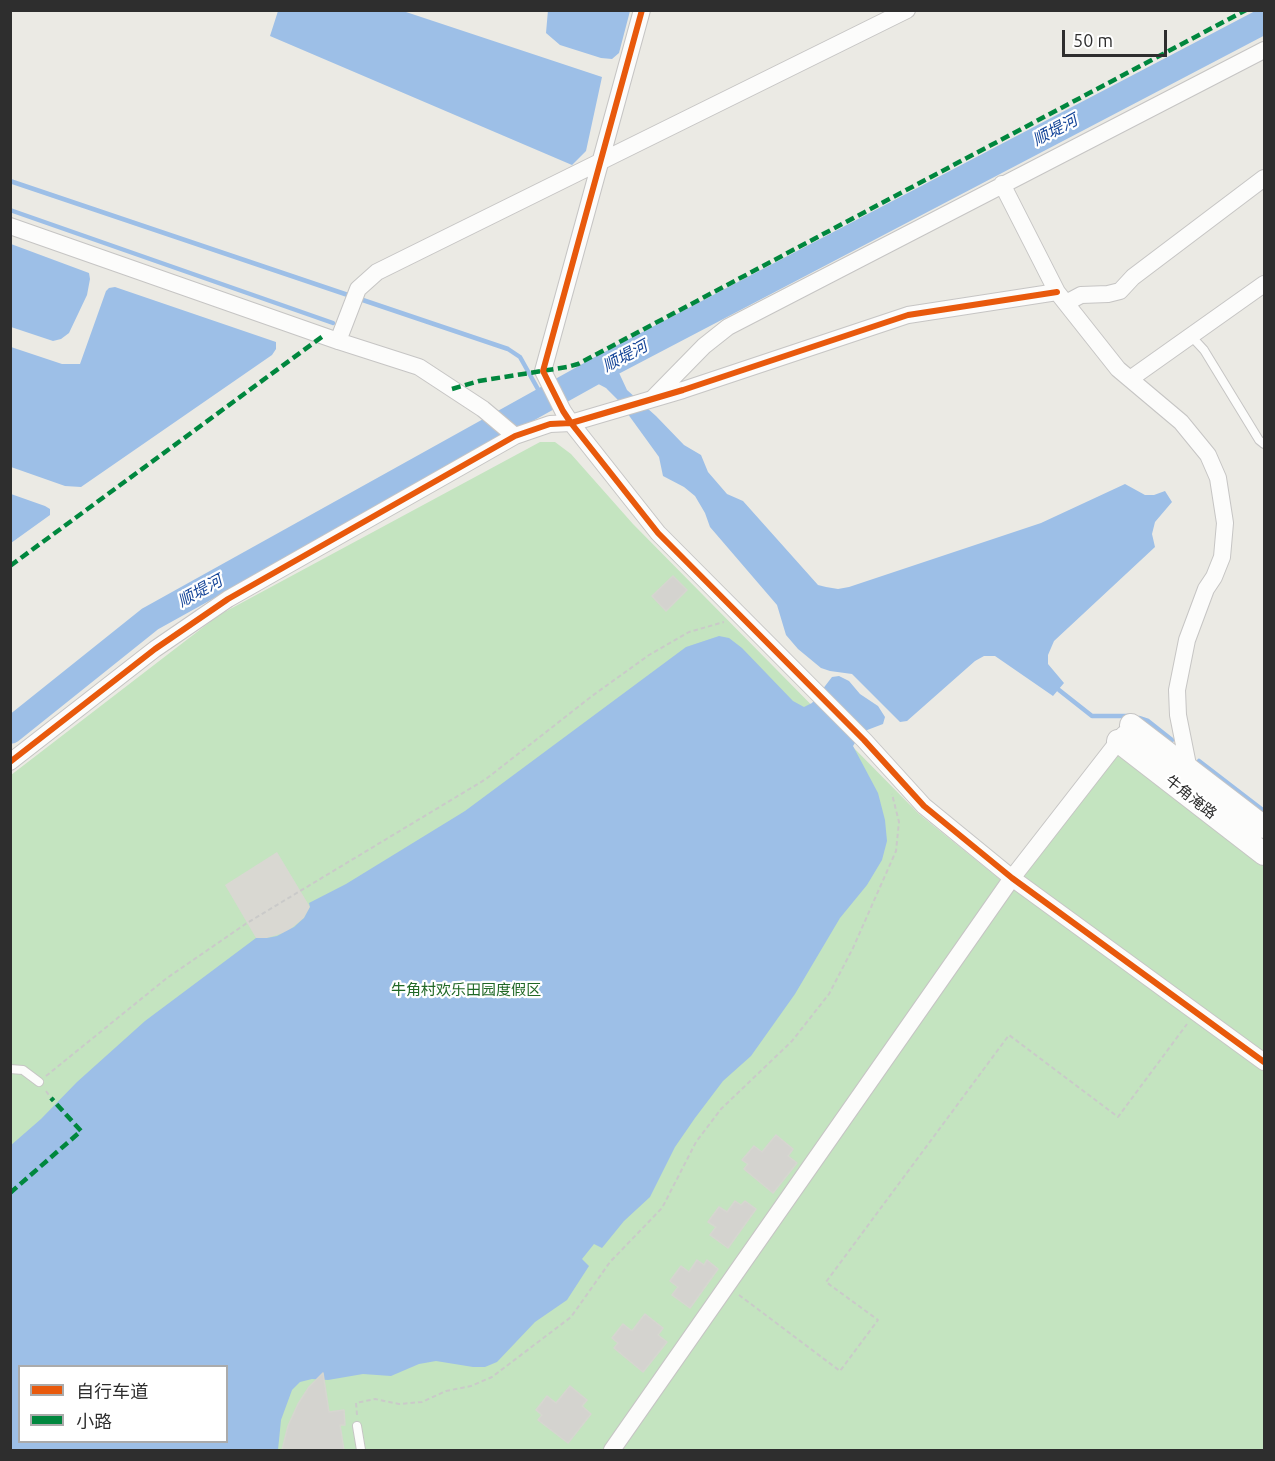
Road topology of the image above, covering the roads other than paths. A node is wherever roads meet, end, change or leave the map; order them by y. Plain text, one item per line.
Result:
1 (642, 10) edge
2 (907, 10) edge
3 (1264, 50) edge
4 (600, 162) junction
5 (1264, 178) edge
6 (1002, 184) junction
7 (10, 226) edge
8 (1264, 284) edge
9 (1062, 297) junction
10 (1191, 336) junction
11 (338, 341) junction
12 (1130, 379) junction
13 (651, 399) junction
14 (567, 417) junction
15 (514, 436) junction
16 (1264, 444) edge
17 (1125, 733) junction
18 (10, 762) edge
19 (1190, 769) junction
20 (1191, 797) junction
21 (1264, 827) edge
22 (1264, 854) edge
23 (1012, 878) junction
24 (1264, 1062) edge
25 (10, 1069) edge
26 (39, 1082) road end
27 (357, 1426) road end
28 (361, 1450) edge
29 (612, 1450) edge

1 - 4 street
2 - 4 street
3 - 6 street
4 - 11 street
4 - 14 street
5 - 9 street
6 - 9 street
6 - 13 street
7 - 11 street
8 - 10 street
9 - 12 street
9 - 13 street
10 - 12 street
10 - 16 lane
11 - 15 street
12 - 19 street
13 - 14 street
14 - 15 street
14 - 23 street
15 - 18 street
17 - 19 street, 牛角淹路
17 - 20 street, 牛角淹路
17 - 23 street
19 - 20 street
19 - 21 street, 牛角淹路
20 - 22 street, 牛角淹路
23 - 24 street
23 - 29 street
25 - 26 lane
27 - 28 lane

